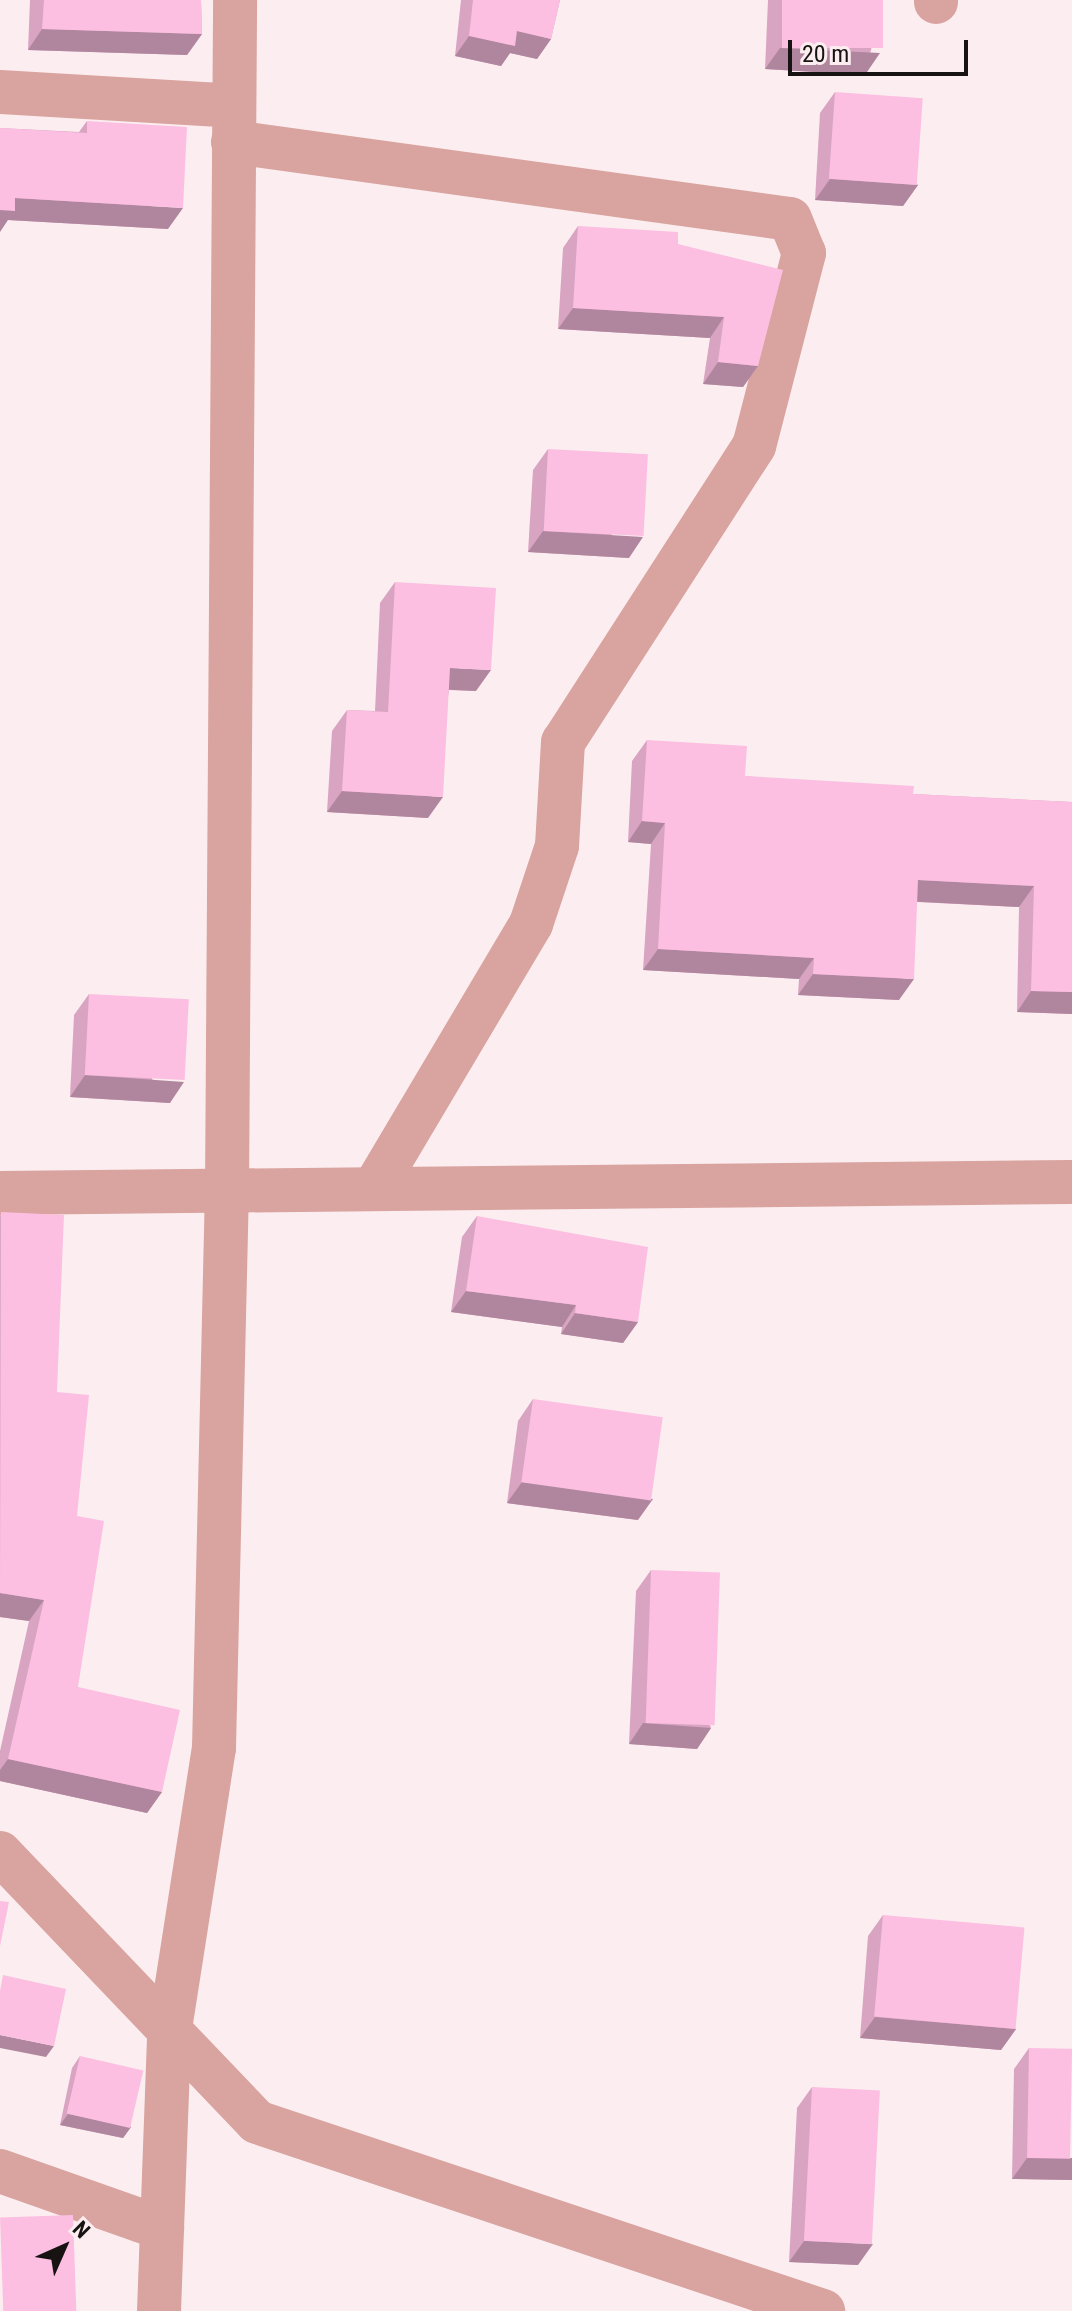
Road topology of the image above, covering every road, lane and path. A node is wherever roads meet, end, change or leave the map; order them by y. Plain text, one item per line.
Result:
1 (235, 0) edge
2 (0, 92) edge
3 (233, 124) junction
4 (1072, 1182) edge
5 (374, 1188) junction
6 (227, 1190) junction
7 (0, 1193) edge
8 (0, 1853) edge
9 (169, 2035) junction
10 (0, 2171) edge
11 (162, 2228) junction
12 (159, 2311) edge
13 (823, 2311) edge

1 - 3 street
2 - 3 street
3 - 5 street
3 - 6 street
4 - 5 street
5 - 6 street
6 - 7 street
6 - 9 street
8 - 9 street
9 - 11 street
9 - 13 street
10 - 11 street
11 - 12 street

